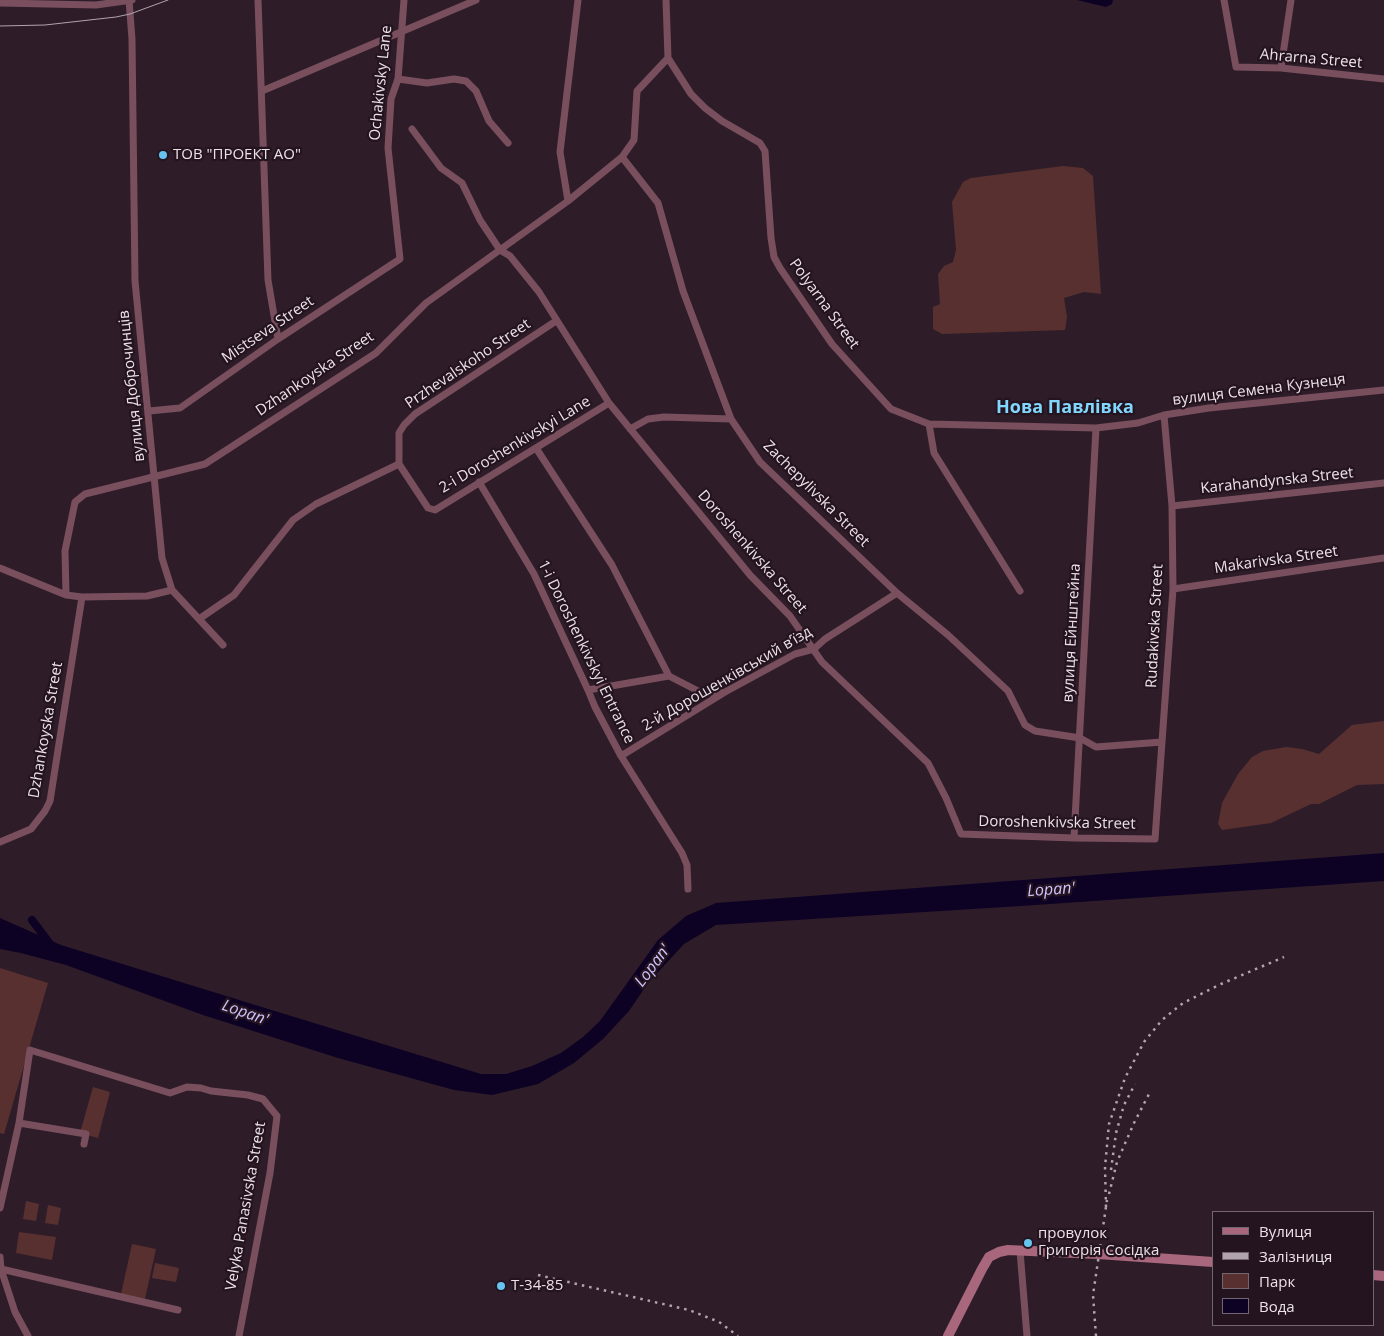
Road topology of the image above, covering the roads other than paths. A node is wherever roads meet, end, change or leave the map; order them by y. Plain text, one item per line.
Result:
1 (130, 0) edge
2 (258, 0) edge
3 (404, 0) edge
4 (476, 0) edge
5 (578, 0) edge
6 (666, 0) edge
7 (1224, 0) edge
8 (1291, 0) edge
9 (0, 3) edge
10 (400, 31) junction
11 (668, 58) junction
12 (1280, 68) junction
13 (1384, 79) edge
14 (398, 80) junction
15 (262, 91) junction
16 (412, 128) dead end
17 (508, 143) dead end
18 (622, 157) junction
19 (568, 201) junction
20 (500, 250) junction
21 (400, 259) joint
22 (556, 321) junction
23 (278, 338) junction
24 (1384, 390) edge
25 (609, 403) junction
26 (149, 411) junction
27 (1164, 415) junction
28 (730, 418) junction
29 (929, 424) junction
30 (1096, 428) junction
31 (630, 429) junction
32 (536, 448) junction
33 (399, 464) junction
34 (155, 477) junction
35 (479, 482) junction
36 (1384, 483) edge
37 (1172, 506) junction
38 (1384, 558) edge
39 (0, 568) edge
40 (1173, 589) junction
41 (172, 590) junction
42 (1020, 591) dead end
43 (897, 593) junction
44 (66, 595) junction
45 (82, 598) junction
46 (199, 619) junction
47 (223, 645) dead end
48 (814, 649) junction
49 (669, 676) junction
50 (588, 690) junction
51 (725, 692) junction
52 (1080, 738) junction
53 (1162, 742) junction
54 (621, 756) junction
55 (1074, 838) junction
56 (1155, 839) joint
57 (0, 842) edge
58 (688, 888) dead end
59 (19, 1123) junction
60 (84, 1144) dead end
61 (0, 1208) edge
62 (1020, 1251) junction
63 (0, 1257) edge
64 (1212, 1262) edge
65 (1, 1269) edge
66 (178, 1310) dead end
67 (28, 1336) edge
68 (239, 1336) edge
69 (948, 1336) edge
70 (1026, 1336) edge

1 - 9 street
1 - 26 street, вулиця Доброчинців
2 - 15 street
3 - 10 street, Ochakivsky Lane
4 - 10 street
5 - 19 street
6 - 11 street
7 - 12 street, Ahrarna Street
8 - 12 street
10 - 14 street, Ochakivsky Lane
10 - 15 street
11 - 18 street, Dzhankoyska Street
11 - 29 street, Polyarna Street
12 - 13 street, Ahrarna Street
14 - 17 street
14 - 21 street, Ochakivsky Lane
15 - 23 street
16 - 20 street, Doroshenkivska Street
18 - 19 street, Dzhankoyska Street
18 - 28 street, Zachepylivska Street
19 - 20 street, Dzhankoyska Street
20 - 22 street, Doroshenkivska Street
20 - 34 street, Dzhankoyska Street
21 - 23 street, Mistseva Street
22 - 25 street, Doroshenkivska Street
22 - 33 street, Przhevalskoho Street
23 - 26 street, Mistseva Street
24 - 27 street, вулиця Семена Кузнеця
25 - 31 street, Doroshenkivska Street
25 - 32 street, 2-i Doroshenkivskyi Lane
26 - 34 street, вулиця Доброчинців
27 - 30 street, вулиця Семена Кузнеця
27 - 37 street, Rudakivska Street
28 - 31 street
28 - 43 street, Zachepylivska Street
29 - 30 street, вулиця Семена Кузнеця
29 - 42 street
30 - 52 street, вулиця Ейнштейна
31 - 48 street, Doroshenkivska Street
32 - 35 street, 2-i Doroshenkivskyi Lane
32 - 49 street
33 - 35 street, 2-i Doroshenkivskyi Lane
33 - 46 street
34 - 41 street, вулиця Доброчинців
34 - 44 street, Dzhankoyska Street
35 - 50 street, 1-i Doroshenkivskyi Entrance
36 - 37 street, Karahandynska Street
37 - 40 street, Rudakivska Street
38 - 40 street, Makarivska Street
39 - 44 street
40 - 53 street, Rudakivska Street
41 - 45 street
41 - 46 street
43 - 48 street, 2-й Дорошенківський в’їзд
43 - 52 street, Zachepylivska Street
44 - 45 street
45 - 57 street, Dzhankoyska Street
46 - 47 street
48 - 51 street, 2-й Дорошенківський в’їзд
48 - 55 street, Doroshenkivska Street
49 - 50 street
49 - 51 street
50 - 54 street, 1-i Doroshenkivskyi Entrance
51 - 54 street, 2-й Дорошенківський в’їзд
52 - 53 street
52 - 55 street, вулиця Ейнштейна
53 - 56 street, Rudakivska Street
54 - 58 street, 1-i Doroshenkivskyi Entrance
55 - 56 street, Doroshenkivska Street
59 - 60 street
59 - 61 street, Velyka Panasivska Street
59 - 68 street, Velyka Panasivska Street
62 - 64 street
62 - 69 street
62 - 70 street
63 - 65 street
65 - 66 street
65 - 67 street

